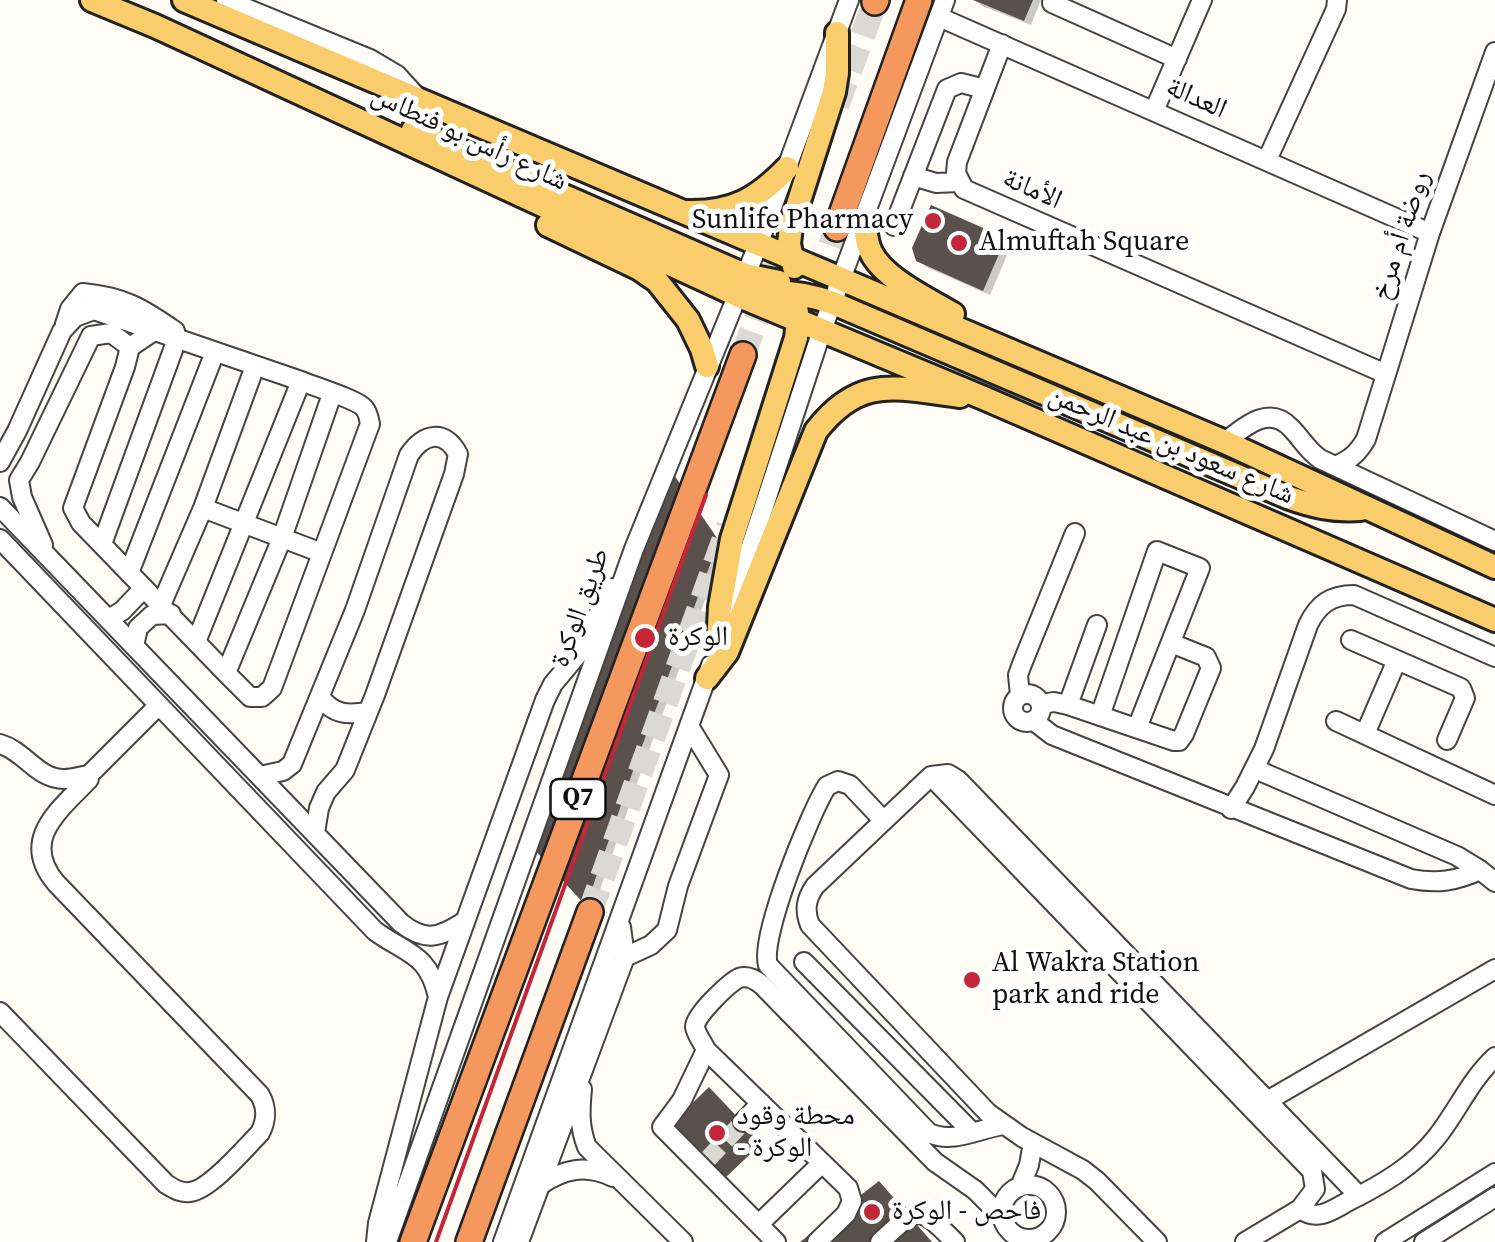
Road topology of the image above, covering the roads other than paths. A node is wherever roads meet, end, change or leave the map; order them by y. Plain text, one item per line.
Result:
1 (92, 0) edge
2 (184, 0) edge
3 (226, 0) edge
4 (849, 0) edge
5 (1202, 0) edge
6 (1337, 0) edge
7 (1052, 4) dead end
8 (934, 6) edge
9 (837, 33) junction
10 (1002, 44) junction
11 (1495, 52) edge
12 (1177, 58) junction
13 (985, 89) junction
14 (420, 101) junction
15 (1154, 111) junction
16 (374, 128) junction
17 (1267, 160) junction
18 (458, 168) junction
19 (787, 168) junction
20 (913, 176) junction
21 (959, 182) junction
22 (680, 212) junction
23 (864, 221) junction
24 (894, 226) dead end
25 (836, 228) tunnel mouth
26 (1430, 233) junction
27 (758, 245) junction
28 (792, 258) junction
29 (843, 279) junction
30 (741, 285) junction
31 (795, 288) junction
32 (833, 302) junction
33 (798, 320) junction
34 (822, 330) junction
35 (62, 331) junction
36 (154, 331) junction
37 (177, 339) junction
38 (196, 346) junction
39 (130, 347) junction
40 (215, 352) junction
41 (743, 355) tunnel mouth
42 (1019, 356) junction
43 (255, 366) junction
44 (707, 366) junction
45 (1386, 374) junction
46 (301, 381) junction
47 (332, 394) junction
48 (986, 398) junction
49 (17, 431) junction
50 (1366, 439) junction
51 (1225, 442) junction
52 (0, 447) edge
53 (0, 462) edge
54 (1335, 466) junction
55 (19, 480) junction
56 (1376, 485) junction
57 (0, 498) edge
58 (0, 507) edge
59 (203, 508) junction
60 (1368, 508) junction
61 (243, 524) junction
62 (1074, 534) dead end
63 (282, 538) junction
64 (0, 539) edge
65 (1495, 541) edge
66 (102, 544) junction
67 (634, 549) junction
68 (322, 552) junction
69 (47, 556) junction
70 (1495, 567) edge
71 (129, 573) junction
72 (144, 588) junction
73 (166, 610) junction
74 (109, 620) junction
75 (1495, 620) edge
76 (1097, 625) dead end
77 (1351, 640) dead end
78 (196, 642) junction
79 (1172, 642) junction
80 (134, 646) junction
81 (718, 646) junction
82 (1495, 656) edge
83 (1397, 660) junction
84 (226, 673) junction
85 (706, 678) junction
86 (320, 698) junction
87 (159, 705) junction
88 (1068, 705) junction
89 (368, 712) junction
90 (1037, 713) junction
91 (1100, 716) junction
92 (1336, 721) dead end
93 (689, 726) junction
94 (1137, 728) junction
95 (1365, 734) junction
96 (1447, 740) dead end
97 (0, 744) edge
98 (1255, 768) junction
99 (89, 775) junction
100 (260, 776) junction
101 (931, 776) junction
102 (1495, 795) edge
103 (1231, 808) junction
104 (883, 820) junction
105 (315, 834) junction
106 (1488, 876) edge
107 (590, 912) tunnel mouth
108 (620, 919) junction
109 (465, 920) junction
110 (624, 957) junction
111 (804, 962) dead end
112 (1495, 969) edge
113 (438, 998) junction
114 (0, 1012) edge
115 (853, 1012) junction
116 (842, 1043) junction
117 (706, 1050) junction
118 (1495, 1057) edge
119 (586, 1061) junction
120 (1267, 1100) junction
121 (761, 1103) junction
122 (743, 1122) tunnel mouth
123 (1003, 1125) junction
124 (971, 1132) junction
125 (1033, 1143) junction
126 (1059, 1155) junction
127 (822, 1162) junction
128 (1495, 1173) edge
129 (618, 1180) junction
130 (540, 1186) junction
131 (975, 1190) junction
132 (1015, 1190) junction
133 (1051, 1196) junction
134 (1358, 1196) junction
135 (1495, 1197) edge
136 (1300, 1208) junction
137 (904, 1219) junction
138 (1004, 1219) junction
139 (759, 1224) junction
140 (1053, 1235) edge
141 (1028, 1240) edge
142 (376, 1242) edge
143 (387, 1242) edge
144 (413, 1242) edge
145 (469, 1242) edge
146 (503, 1242) edge
147 (519, 1242) edge
148 (682, 1242) edge
149 (776, 1242) edge
150 (817, 1242) edge
151 (880, 1242) edge
152 (940, 1242) edge
153 (955, 1242) edge
154 (1157, 1242) edge
155 (1245, 1242) edge
156 (1385, 1242) edge
157 (1424, 1242) edge

1 - 16 main road, شارع رأس بو فنطاس
2 - 14 main road, شارع رأس بو فنطاس
3 - 14 street
4 - 9 street, طريق الوكرة
5 - 12 street
6 - 17 street
7 - 12 street
8 - 10 street, العدالة
8 - 23 street
8 - 25 highway
9 - 19 street, طريق الوكرة
9 - 28 main road
10 - 13 street, الأمانة
10 - 15 street, العدالة
11 - 26 street, روضة أم مرخ
12 - 15 street
13 - 20 street
13 - 21 street, الأمانة
14 - 22 main road, شارع رأس بو فنطاس
15 - 17 street, العدالة
16 - 18 main road, شارع رأس بو فنطاس
16 - 30 main road
17 - 26 street, العدالة
18 - 30 main road, شارع رأس بو فنطاس
18 - 44 main road
19 - 22 main road
19 - 27 street, طريق الوكرة
20 - 21 street
20 - 24 street
21 - 45 street, الأمانة
22 - 27 main road, شارع رأس بو فنطاس
23 - 29 street
23 - 42 main road
26 - 45 street, روضة أم مرخ
27 - 28 main road, شارع رأس بو فنطاس
27 - 30 street, طريق الوكرة
27 - 31 main road
28 - 29 main road, شارع رأس بو فنطاس
28 - 31 main road
29 - 31 main road
29 - 32 street
29 - 42 main road, شارع سعود بن عبد الرحمن
30 - 31 main road
30 - 33 main road, شارع رأس بو فنطاس
30 - 44 street, طريق الوكرة
31 - 32 main road
31 - 33 main road
31 - 34 main road
32 - 34 street
32 - 60 main road
33 - 34 main road, شارع رأس بو فنطاس
33 - 81 main road
34 - 48 main road, شارع سعود بن عبد الرحمن
34 - 81 street
35 - 36 street
35 - 38 street
35 - 49 street
36 - 37 street
36 - 39 street
37 - 38 street
37 - 66 street
38 - 40 street
39 - 55 street
39 - 66 street
40 - 43 street
40 - 71 street
41 - 144 highway, Q7
42 - 51 main road, شارع سعود بن عبد الرحمن
43 - 46 street
43 - 59 street
44 - 67 street, طريق الوكرة
45 - 50 street, روضة أم مرخ
46 - 47 street
46 - 61 street
47 - 63 street
47 - 68 street
48 - 75 main road, شارع سعود بن عبد الرحمن
48 - 85 main road
49 - 52 street
49 - 53 street
50 - 54 street
50 - 56 street, روضة أم مرخ
51 - 54 street, شارع سعود بن عبد الرحمن
51 - 60 main road, شارع سعود بن عبد الرحمن
54 - 56 street, شارع سعود بن عبد الرحمن
55 - 57 street
55 - 69 street
56 - 65 street, شارع سعود بن عبد الرحمن
58 - 69 street
59 - 61 street
59 - 73 street
60 - 70 main road, شارع سعود بن عبد الرحمن
61 - 63 street
61 - 78 street
62 - 90 street
63 - 68 street
63 - 84 street
64 - 87 street
66 - 71 street
67 - 109 street
67 - 143 street, طريق الوكرة
68 - 84 street
69 - 74 street
71 - 72 street
72 - 73 street
72 - 74 street
73 - 78 street
73 - 80 street
74 - 80 street
76 - 88 street
77 - 83 street
78 - 84 street
79 - 91 street
79 - 94 street
79 - 94 street
80 - 100 street
81 - 85 street
82 - 98 street
83 - 95 street
83 - 96 street
85 - 93 street
86 - 89 street
86 - 89 street
86 - 100 street
87 - 99 street
87 - 113 street
88 - 90 street
88 - 91 street
89 - 105 street
90 - 103 street
91 - 94 street
92 - 95 street
93 - 108 street
93 - 110 street
95 - 102 street
97 - 99 street
98 - 103 street
98 - 106 street
99 - 114 street
100 - 105 street
101 - 104 street
101 - 120 street
101 - 136 street
103 - 106 street
104 - 116 street
104 - 123 street
105 - 109 street
107 - 145 highway
108 - 110 street
108 - 146 street
109 - 113 street
110 - 119 street
111 - 115 street
112 - 120 street
113 - 142 street
115 - 116 street
115 - 124 street
116 - 124 street
117 - 121 street
117 - 131 street
117 - 139 street
118 - 134 street
119 - 129 street
119 - 130 street
120 - 134 street
121 - 122 street
121 - 127 street
123 - 124 street
123 - 125 street
125 - 126 street
125 - 132 street
126 - 133 street
126 - 154 street
127 - 139 street
127 - 150 street
128 - 156 street
129 - 130 street
129 - 148 street
130 - 147 street
131 - 132 street
131 - 138 street
132 - 133 street
132 - 138 street
133 - 140 street
134 - 136 street
135 - 157 street
136 - 155 street
137 - 151 street
137 - 152 street
137 - 153 street
138 - 141 street
139 - 149 street
140 - 141 street

